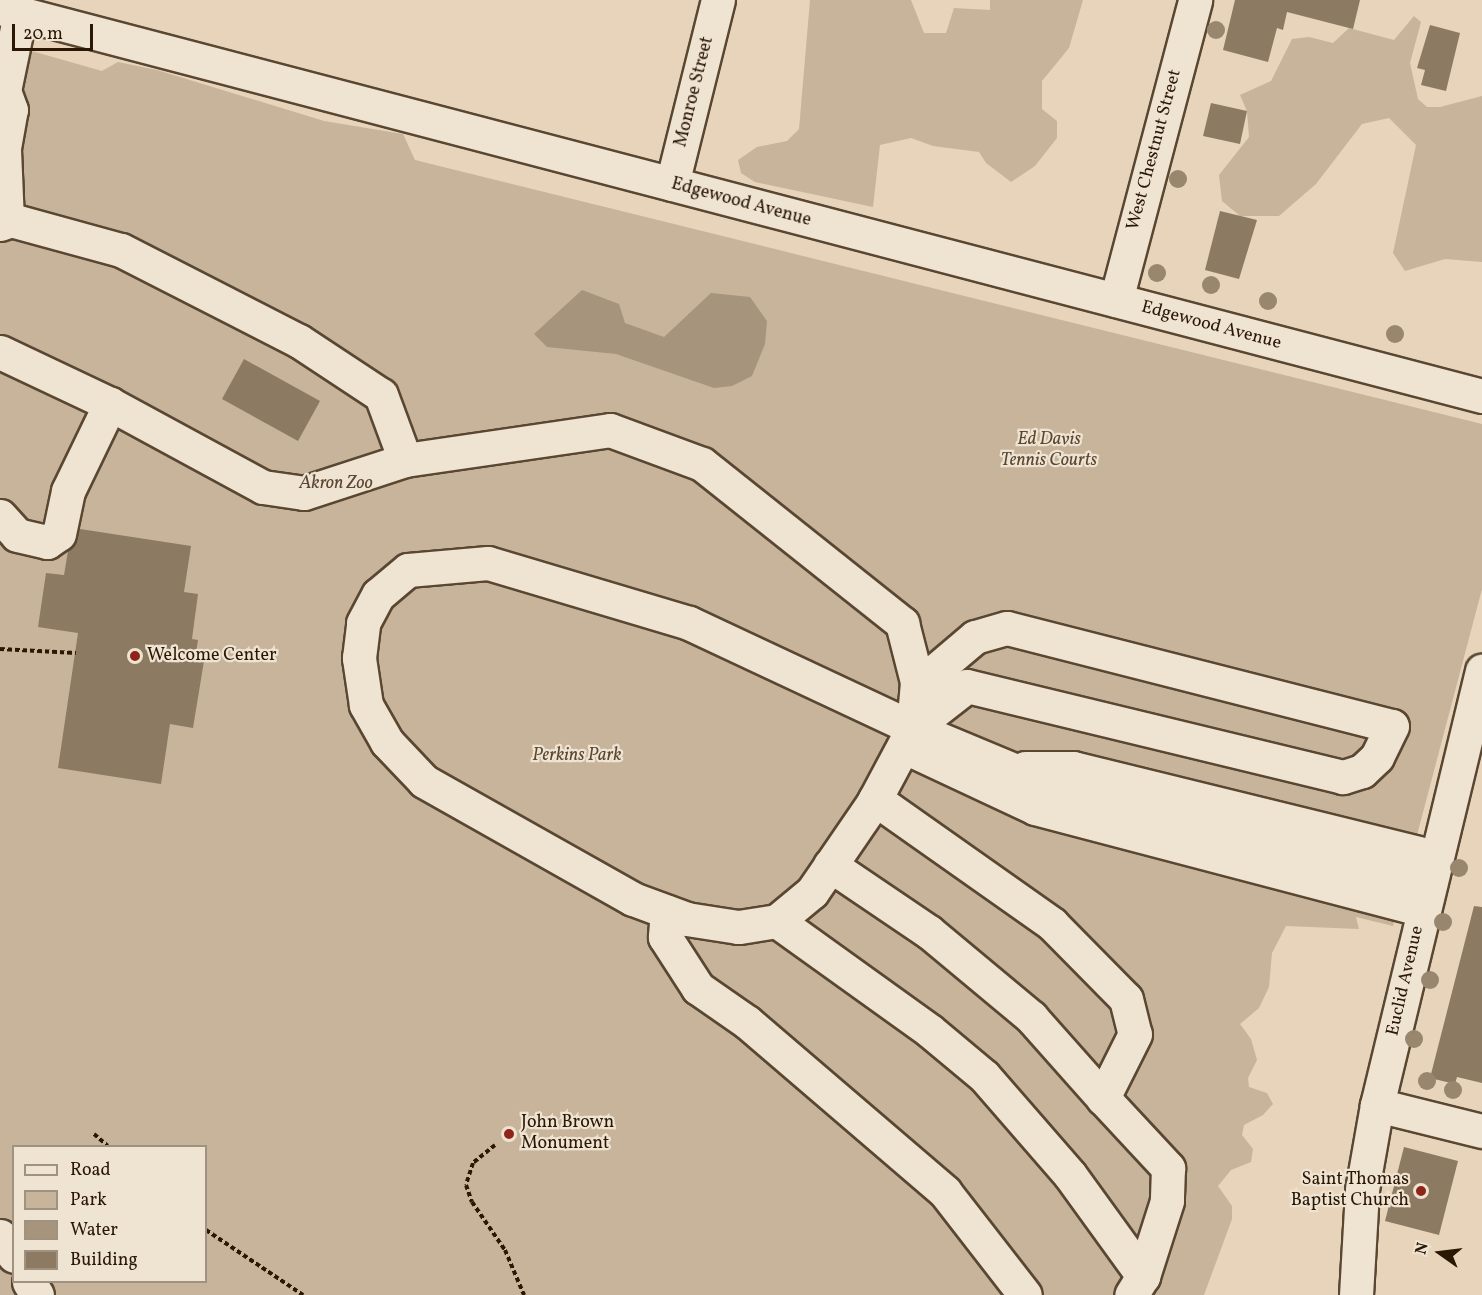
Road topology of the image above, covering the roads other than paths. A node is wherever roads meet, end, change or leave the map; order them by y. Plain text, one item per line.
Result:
1 (718, 0) edge
2 (1195, 0) edge
3 (10, 11) edge
4 (2, 93) edge
5 (672, 184) junction
6 (4, 223) edge
7 (1116, 300) junction
8 (0, 352) edge
9 (1482, 396) edge
10 (110, 404) junction
11 (405, 460) junction
12 (0, 516) edge
13 (1482, 671) edge
14 (917, 686) junction
15 (908, 737) junction
16 (875, 799) junction
17 (830, 865) junction
18 (1429, 883) junction
19 (666, 912) junction
20 (777, 921) junction
21 (1103, 1098) junction
22 (1377, 1106) junction
23 (1482, 1131) edge
24 (0, 1236) edge
25 (12, 1253) edge
26 (1137, 1285) edge
27 (1025, 1295) edge
28 (1356, 1295) edge

1 - 5 street, Monroe Street
2 - 7 street, West Chestnut Street
3 - 4 street
3 - 5 street, Edgewood Avenue
4 - 6 street
5 - 7 street, Edgewood Avenue
6 - 11 street
7 - 9 street, Edgewood Avenue
8 - 10 street
10 - 11 street
10 - 12 street
11 - 14 street
13 - 18 street, Euclid Avenue
14 - 15 street
14 - 15 street
15 - 16 street
15 - 18 street
15 - 18 street
15 - 19 street
16 - 17 street
16 - 21 street
17 - 20 street
17 - 21 street
18 - 22 street, Euclid Avenue
19 - 20 street
19 - 27 street
20 - 26 street
21 - 26 street
22 - 23 street
22 - 28 street, Euclid Avenue
24 - 25 street

